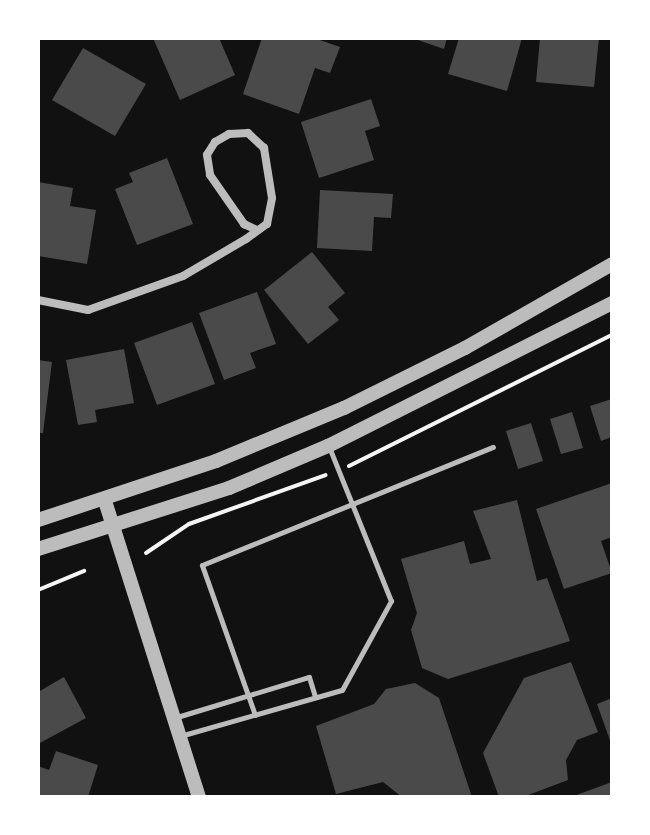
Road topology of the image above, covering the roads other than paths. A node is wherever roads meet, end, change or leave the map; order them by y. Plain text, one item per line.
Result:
1 (257, 230) junction
2 (612, 264) edge
3 (38, 300) edge
4 (612, 303) edge
5 (328, 446) junction
6 (493, 447) dead end
7 (105, 501) junction
8 (357, 506) junction
9 (38, 520) edge
10 (113, 528) junction
11 (38, 549) edge
12 (248, 695) junction
13 (315, 697) junction
14 (255, 715) junction
15 (174, 718) junction
16 (179, 736) junction
17 (199, 797) edge

1 - 1 street
1 - 3 street
2 - 7 street
4 - 5 street
5 - 8 lane
5 - 10 street
6 - 8 lane
7 - 9 street
7 - 10 street
8 - 12 lane
8 - 13 lane
10 - 11 street
10 - 15 street
12 - 13 lane
12 - 14 lane
12 - 15 lane
13 - 14 lane
14 - 16 lane
15 - 16 street
16 - 17 street

